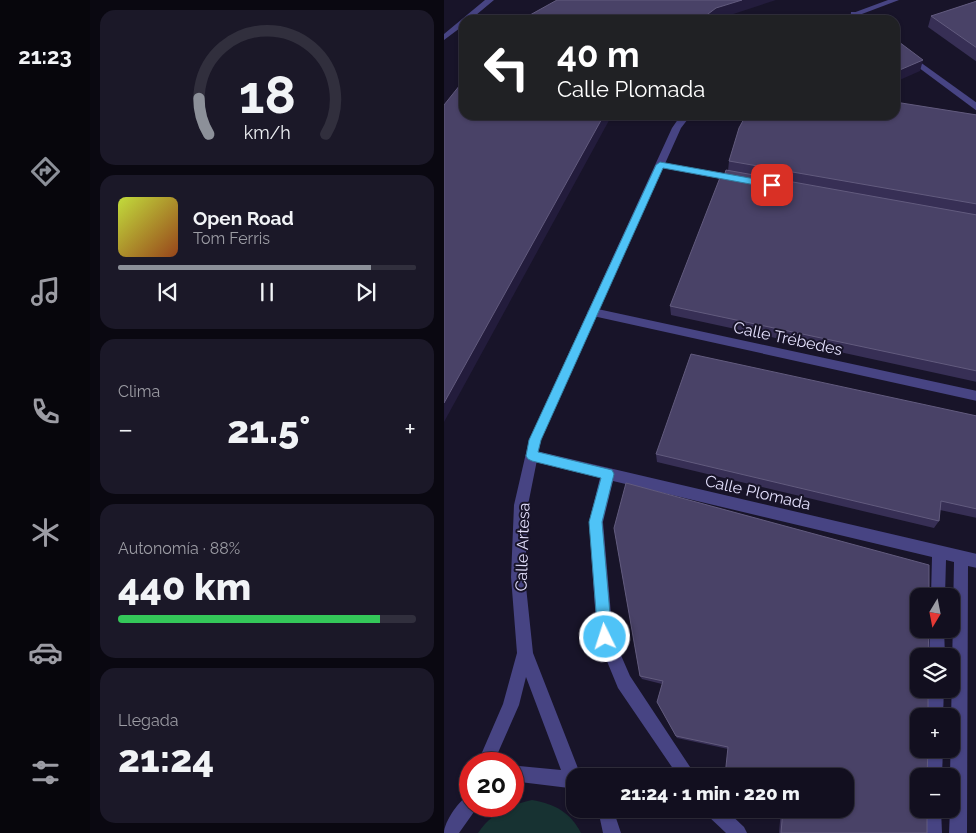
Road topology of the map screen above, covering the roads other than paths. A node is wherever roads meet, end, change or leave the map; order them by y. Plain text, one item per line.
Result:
1 (490, 0) edge
2 (895, 0) edge
3 (854, 14) edge
4 (472, 15) edge
5 (459, 26) edge
6 (444, 38) edge
7 (900, 50) edge
8 (976, 108) edge
9 (683, 120) edge
10 (660, 165) junction
11 (746, 180) edge
12 (593, 312) junction
13 (976, 396) edge
14 (532, 456) junction
15 (608, 474) junction
16 (939, 553) junction
17 (969, 559) edge
18 (938, 588) edge
19 (525, 653) junction
20 (490, 752) edge
21 (569, 768) edge
22 (683, 768) edge
23 (524, 775) edge
24 (566, 780) edge
25 (459, 817) edge
26 (607, 818) edge
27 (723, 818) edge
28 (933, 818) edge
29 (449, 833) edge
30 (612, 833) edge
31 (738, 833) edge
32 (933, 833) edge
33 (958, 833) edge

1 - 4 street
2 - 3 street
5 - 6 street
7 - 8 street
9 - 10 street, Calle Artesa
10 - 11 street
10 - 12 street, Calle Artesa
12 - 13 street, Calle Trébedes
12 - 14 street, Calle Artesa
14 - 15 street, Calle Plomada
14 - 19 street, Calle Artesa
15 - 16 street, Calle Plomada
15 - 22 street
16 - 17 street, Calle Plomada
16 - 18 street
17 - 33 street
19 - 20 street, Calle Artesa
19 - 21 street, Calle Artesa
23 - 24 street
25 - 29 street
26 - 30 street
27 - 31 street
28 - 32 street

